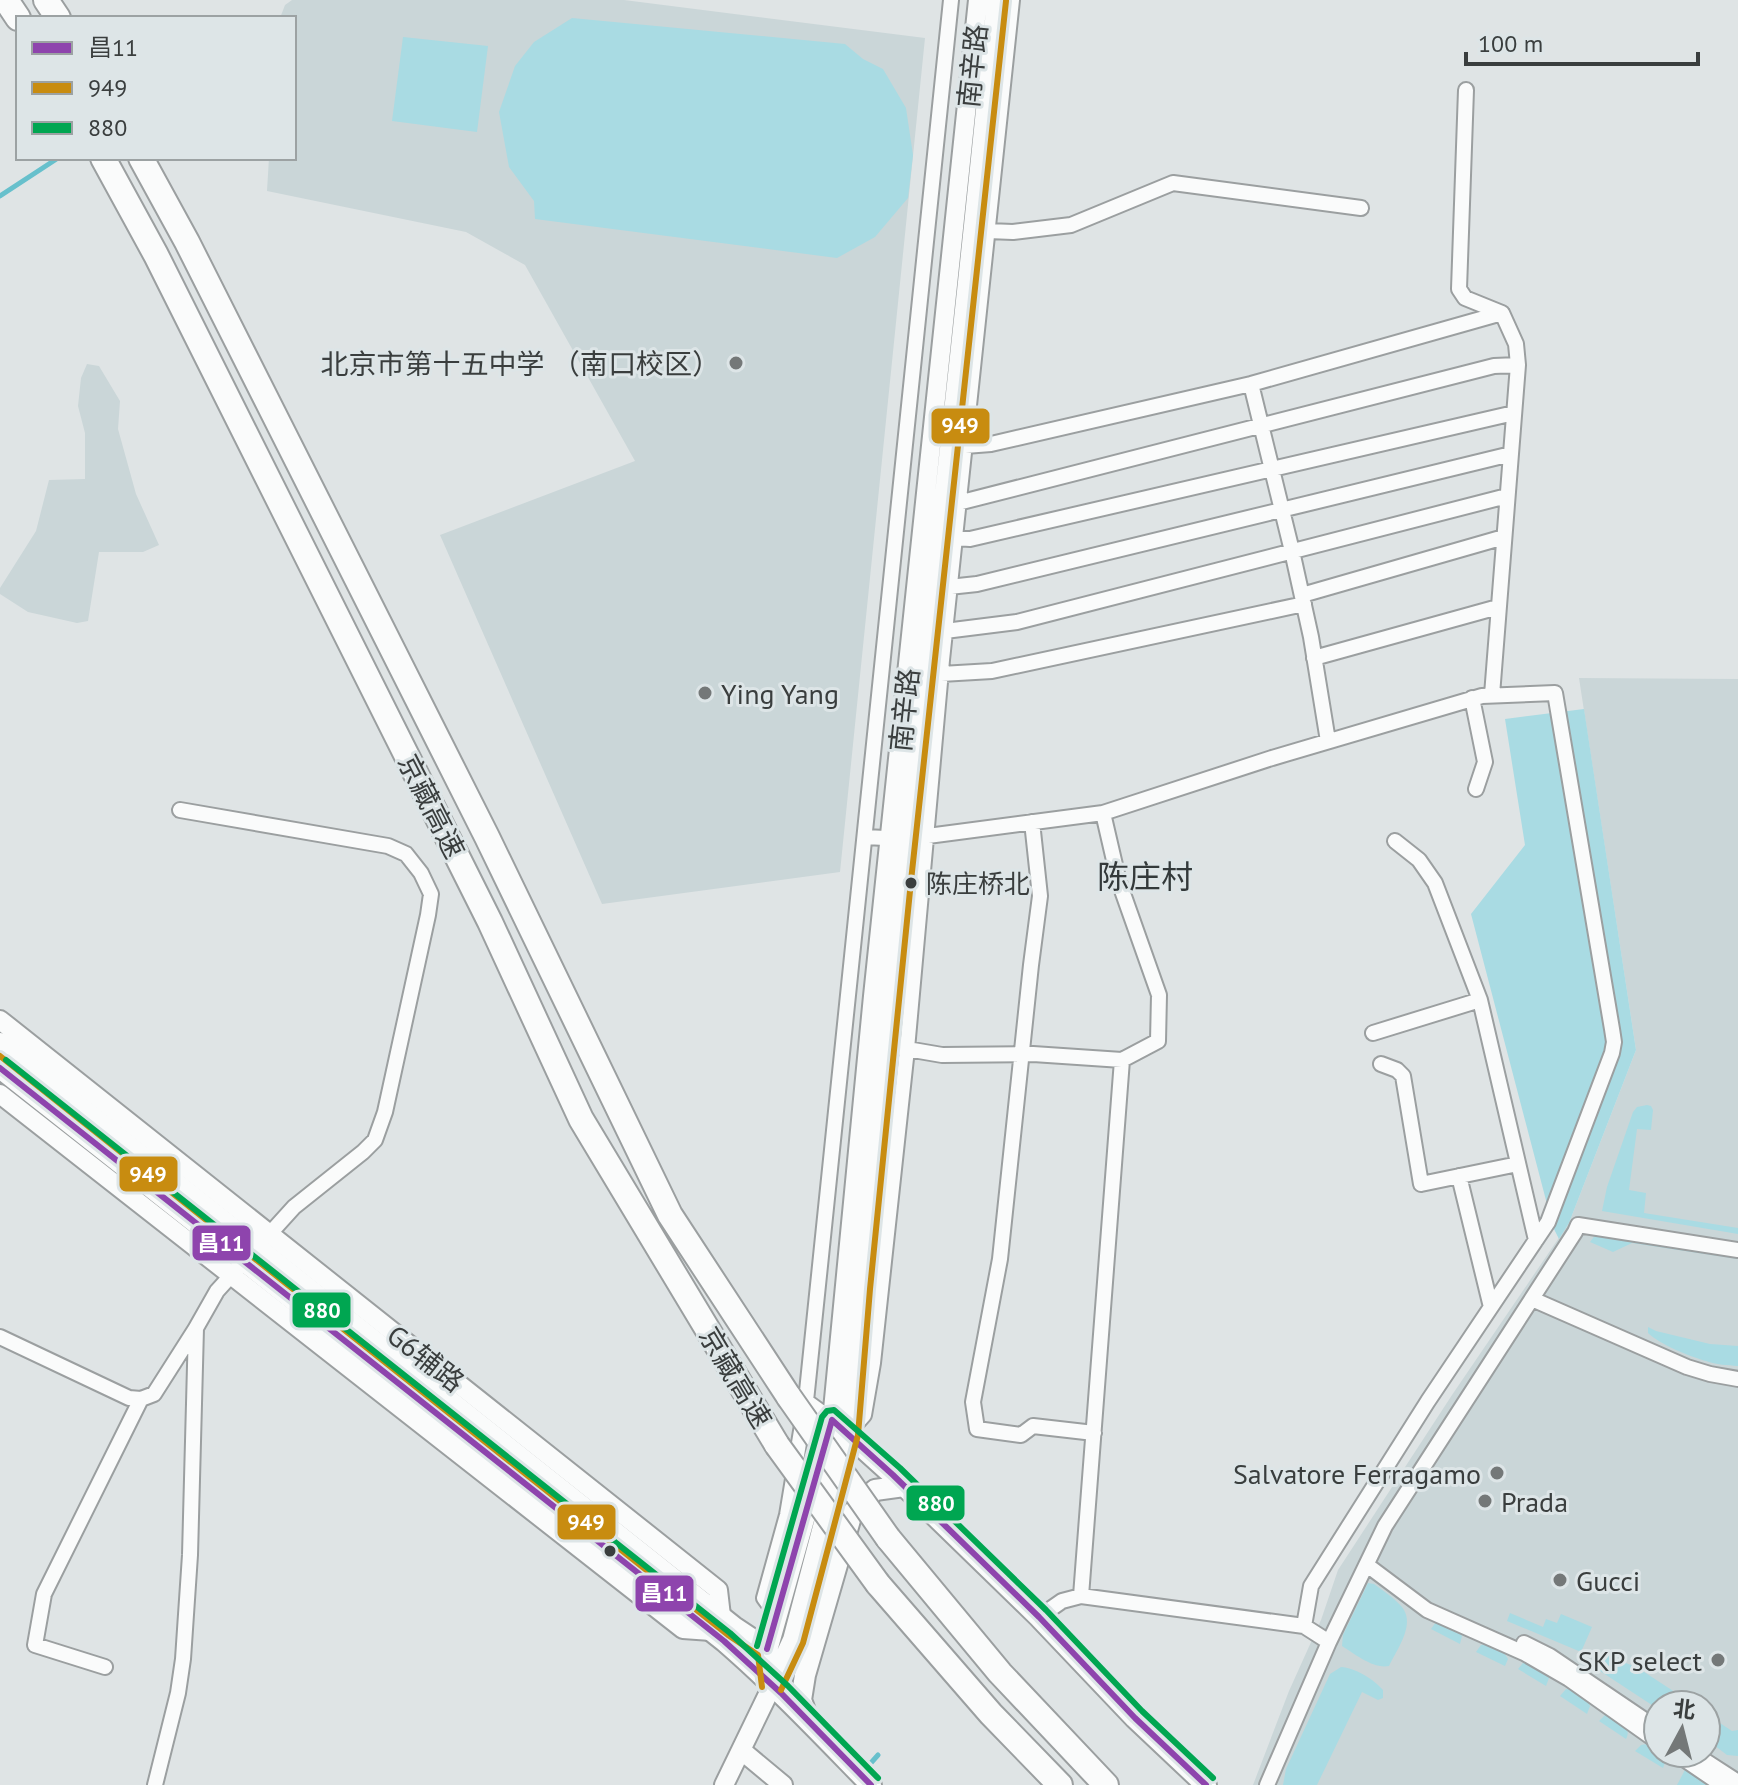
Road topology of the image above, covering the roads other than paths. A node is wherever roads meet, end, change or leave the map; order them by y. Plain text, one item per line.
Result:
1 (951, 0) edge
2 (978, 0) edge
3 (996, 0) edge
4 (1012, 0) edge
5 (1466, 90) dead end
6 (104, 160) edge
7 (142, 160) edge
8 (1361, 208) dead end
9 (988, 231) junction
10 (1502, 313) junction
11 (1518, 365) junction
12 (1251, 384) junction
13 (1514, 413) junction
14 (1261, 425) junction
15 (965, 446) junction
16 (1511, 454) junction
17 (1272, 469) junction
18 (1507, 496) junction
19 (958, 503) junction
20 (1282, 510) junction
21 (1504, 537) junction
22 (954, 538) junction
23 (1292, 551) junction
24 (949, 587) junction
25 (1303, 599) junction
26 (1498, 607) junction
27 (945, 631) junction
28 (1314, 658) junction
29 (941, 674) junction
30 (1492, 695) junction
31 (1472, 698) junction
32 (1328, 741) junction
33 (1476, 789) dead end
34 (180, 810) dead end
35 (1103, 813) junction
36 (1032, 822) junction
37 (925, 836) junction
38 (865, 837) junction
39 (898, 839) junction
40 (1395, 841) dead end
41 (1480, 1000) junction
42 (0, 1020) edge
43 (1373, 1033) dead end
44 (0, 1043) edge
45 (884, 1045) junction
46 (907, 1049) junction
47 (1022, 1054) junction
48 (1122, 1060) junction
49 (1381, 1064) dead end
50 (0, 1068) edge
51 (0, 1094) edge
52 (1518, 1164) junction
53 (1459, 1176) junction
54 (1536, 1240) junction
55 (1738, 1250) edge
56 (250, 1254) junction
57 (1532, 1299) junction
58 (1491, 1307) junction
59 (196, 1328) junction
60 (0, 1337) edge
61 (1738, 1379) edge
62 (141, 1399) junction
63 (797, 1399) junction
64 (840, 1427) junction
65 (1094, 1433) junction
66 (904, 1486) junction
67 (1370, 1558) junction
68 (1081, 1596) junction
69 (777, 1616) junction
70 (1039, 1617) junction
71 (716, 1624) junction
72 (1304, 1626) junction
73 (1329, 1642) junction
74 (767, 1649) junction
75 (105, 1667) dead end
76 (766, 1679) junction
77 (1642, 1718) edge
78 (808, 1720) junction
79 (1642, 1731) edge
80 (741, 1750) junction
81 (1711, 1769) edge
82 (1733, 1779) edge
83 (155, 1785) edge
84 (724, 1785) edge
85 (783, 1785) edge
86 (871, 1785) edge
87 (1060, 1785) edge
88 (1106, 1785) edge
89 (1206, 1785) edge
90 (1267, 1785) edge

1 - 38 street
2 - 39 main road, 南辛路
3 - 39 main road, 南辛路
4 - 9 street
5 - 10 street
6 - 87 highway, 京藏高速, bridge
7 - 63 highway, 京藏高速
8 - 9 street
9 - 15 street
10 - 11 street
10 - 12 street
11 - 13 street
11 - 14 street
12 - 14 street
12 - 15 street
13 - 16 street
13 - 17 street
14 - 17 street
14 - 19 street
15 - 19 street
16 - 18 street
16 - 20 street
17 - 20 street
17 - 22 street
18 - 21 street
18 - 23 street
19 - 22 street
20 - 23 street
20 - 24 street
21 - 25 street
21 - 26 street
22 - 24 street
23 - 25 street
23 - 27 street
24 - 27 street
25 - 28 street
25 - 29 street
26 - 28 street
26 - 30 street
27 - 29 street
28 - 32 street
29 - 37 street
30 - 31 street
30 - 54 street
31 - 32 street
31 - 33 street
32 - 35 street
34 - 56 street
35 - 36 street
35 - 48 street
36 - 37 street
36 - 47 street
37 - 39 street
37 - 46 street
38 - 39 street
38 - 63 street
39 - 45 main road, 南辛路
39 - 64 main road, 南辛路
40 - 41 street
41 - 43 street
41 - 52 street
42 - 56 main road, G6辅路
44 - 56 main road, G6辅路
45 - 46 street
45 - 64 main road, 南辛路
46 - 47 street
46 - 64 street
47 - 48 street
47 - 65 street
48 - 65 street
49 - 53 street
50 - 56 main road, G6辅路
51 - 56 main road, G6辅路
52 - 53 street
52 - 54 street
53 - 58 street
54 - 58 street
55 - 57 street
56 - 59 street
56 - 71 main road, G6辅路
56 - 71 main road, G6辅路
57 - 61 street
57 - 67 street
58 - 72 street
59 - 62 street
59 - 83 street
60 - 62 street
62 - 75 street
63 - 64 street
63 - 69 street
63 - 88 highway, 京藏高速, bridge
64 - 66 main road
64 - 69 main road
64 - 76 main road
65 - 68 street
66 - 70 main road
66 - 78 main road
67 - 73 street
67 - 77 street
67 - 79 street
68 - 70 street
68 - 72 street
69 - 74 main road
70 - 89 main road
71 - 74 main road, G6辅路
71 - 76 main road, G6辅路
72 - 73 street
73 - 90 street
74 - 76 main road
76 - 78 main road, G6辅路
76 - 80 main road
78 - 86 main road, G6辅路
80 - 84 main road
80 - 85 main road
81 - 82 street

